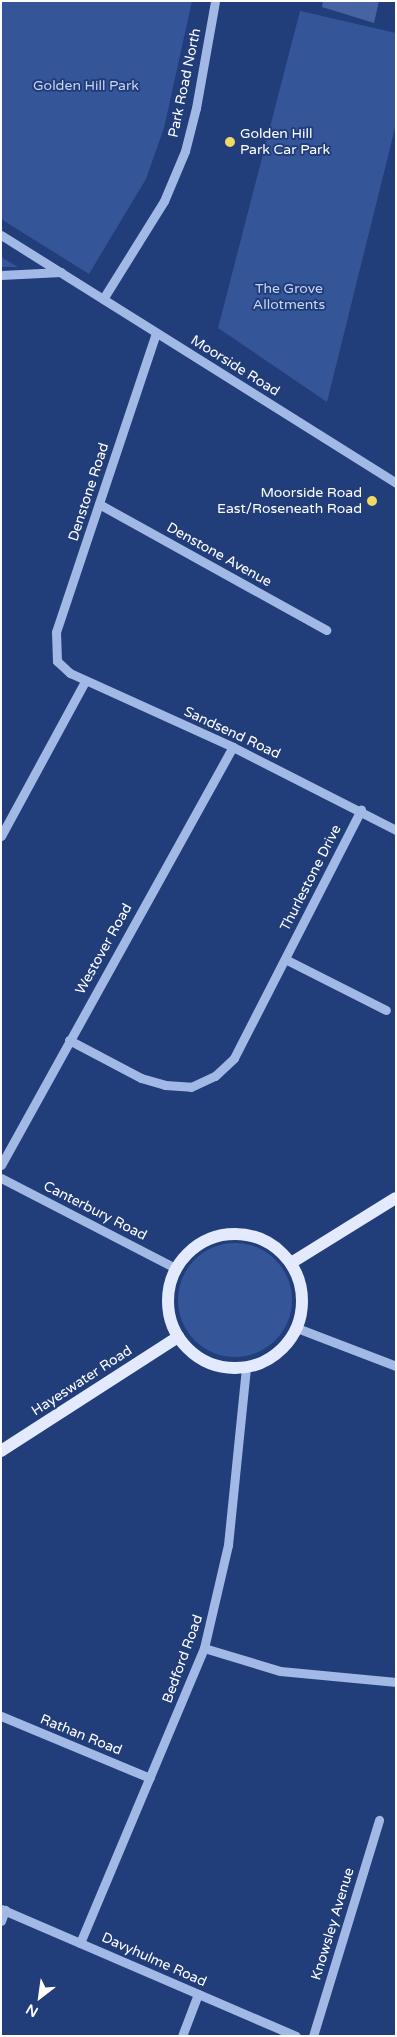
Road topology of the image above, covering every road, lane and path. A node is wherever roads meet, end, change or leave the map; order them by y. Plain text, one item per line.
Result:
1 (215, 1) edge
2 (1, 235) edge
3 (61, 272) junction
4 (1, 275) edge
5 (103, 299) junction
6 (156, 333) junction
7 (396, 482) edge
8 (99, 504) junction
9 (326, 630) dead end
10 (57, 661) joint
11 (85, 681) junction
12 (233, 747) junction
13 (361, 810) junction
14 (396, 830) edge
15 (1, 836) edge
16 (285, 959) junction
17 (386, 1010) dead end
18 (69, 1040) junction
19 (1, 1165) edge
20 (1, 1178) edge
21 (396, 1198) edge
22 (291, 1263) junction
23 (175, 1268) junction
24 (297, 1328) junction
25 (178, 1337) junction
26 (396, 1366) edge
27 (246, 1367) junction
28 (1, 1451) edge
29 (204, 1648) junction
30 (396, 1682) edge
31 (1, 1716) edge
32 (150, 1778) junction
33 (379, 1820) dead end
34 (3, 1910) edge
35 (1, 1921) edge
36 (80, 1943) junction
37 (198, 1994) junction
38 (182, 2036) edge
39 (296, 2036) edge
40 (313, 2036) edge

1 - 5 street, Park Road North
2 - 3 street, Moorside Road
3 - 4 street
3 - 5 street, Moorside Road
5 - 6 street, Moorside Road
6 - 7 street, Moorside Road
6 - 8 street, Denstone Road
8 - 9 street, Denstone Avenue
8 - 10 street, Denstone Road
10 - 11 street, Sandsend Road
11 - 12 street, Sandsend Road
11 - 15 street
12 - 13 street, Sandsend Road
12 - 18 street, Westover Road
13 - 14 street, Sandsend Road
13 - 16 street, Thurlestone Drive
16 - 17 street
16 - 18 street, Thurlestone Drive
18 - 19 street, Westover Road
20 - 23 street, Canterbury Road
21 - 22 main road
22 - 23 main road
22 - 24 main road
23 - 25 main road
24 - 26 street
24 - 27 main road
25 - 27 main road
25 - 28 main road, Hayeswater Road
27 - 29 street, Bedford Road
29 - 30 street
29 - 32 street, Bedford Road
31 - 32 street, Rathan Road
32 - 36 street, Bedford Road
33 - 40 street, Knowsley Avenue
34 - 35 street
34 - 36 street, Davyhulme Road
36 - 37 street, Davyhulme Road
37 - 38 street
37 - 39 street, Davyhulme Road

